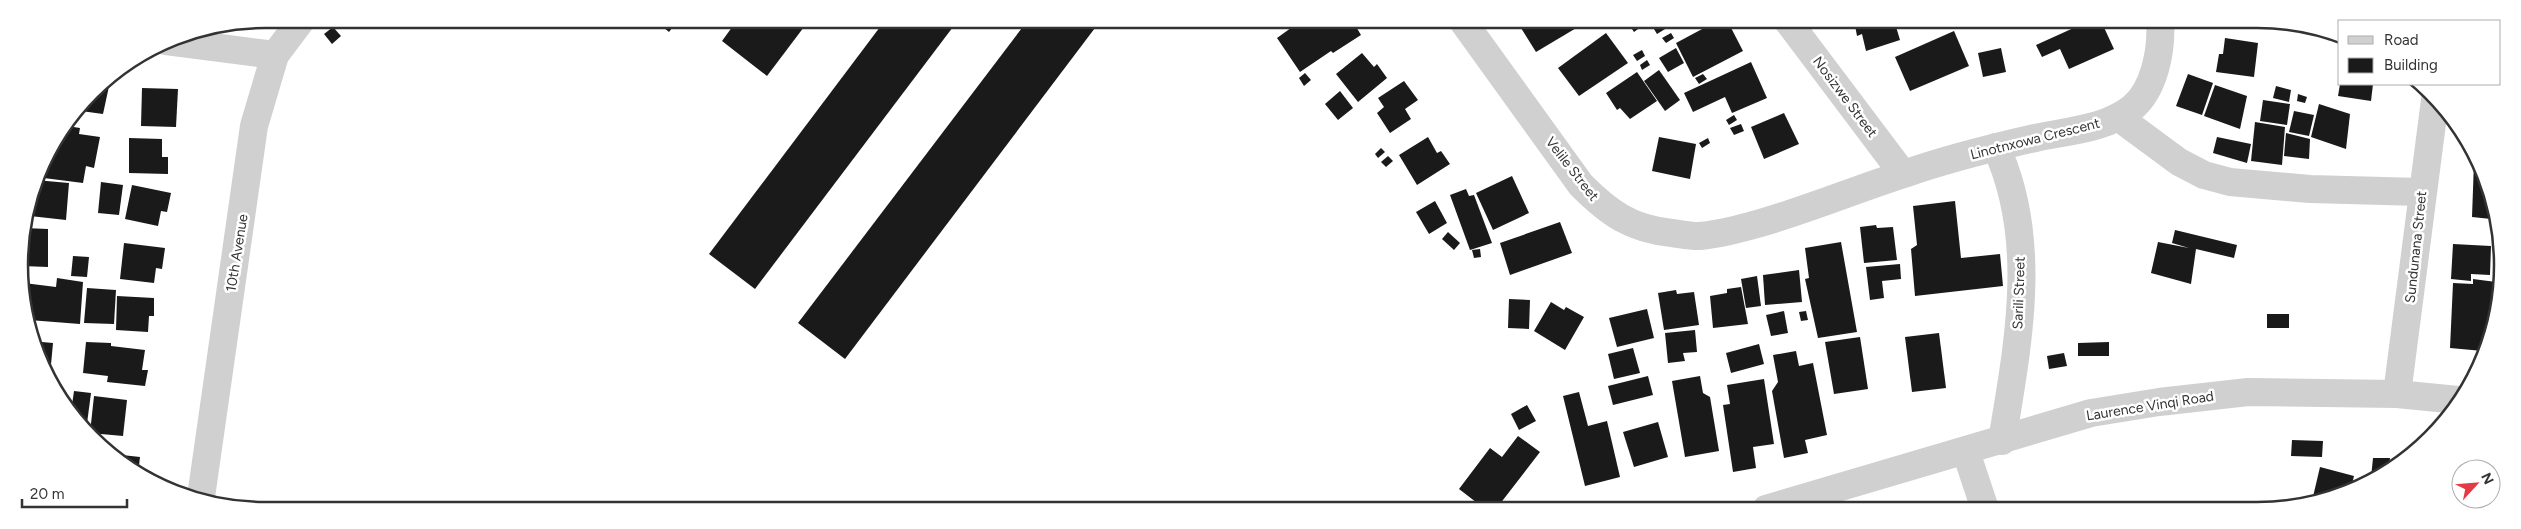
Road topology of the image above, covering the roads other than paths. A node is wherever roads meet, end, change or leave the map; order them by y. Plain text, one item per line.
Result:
1 (295, 28) edge
2 (1468, 28) edge
3 (1793, 28) edge
4 (2159, 28) edge
5 (183, 42) edge
6 (275, 55) junction
7 (2434, 107) edge
8 (2118, 117) junction
9 (1996, 147) junction
10 (1903, 174) junction
11 (2421, 192) junction
12 (2397, 394) junction
13 (2452, 399) edge
14 (2002, 441) junction
15 (1966, 452) junction
16 (202, 493) edge
17 (1791, 502) edge
18 (1982, 502) edge

1 - 6 street, 10th Avenue
2 - 10 street, Velile Street
3 - 10 street, Nosizwe Street
4 - 8 street, Linotnxowa Crescent
5 - 6 street
6 - 16 street, 10th Avenue
7 - 11 street, Sundunana Street
8 - 9 street, Linotnxowa Crescent
8 - 11 street
9 - 10 street, Linotnxowa Crescent
9 - 14 street, Sarili Street
11 - 12 street, Sundunana Street
12 - 13 street, Laurence Vinqi Road
12 - 14 street, Laurence Vinqi Road
14 - 15 street, Laurence Vinqi Road
15 - 17 street, Laurence Vinqi Road
15 - 18 street

